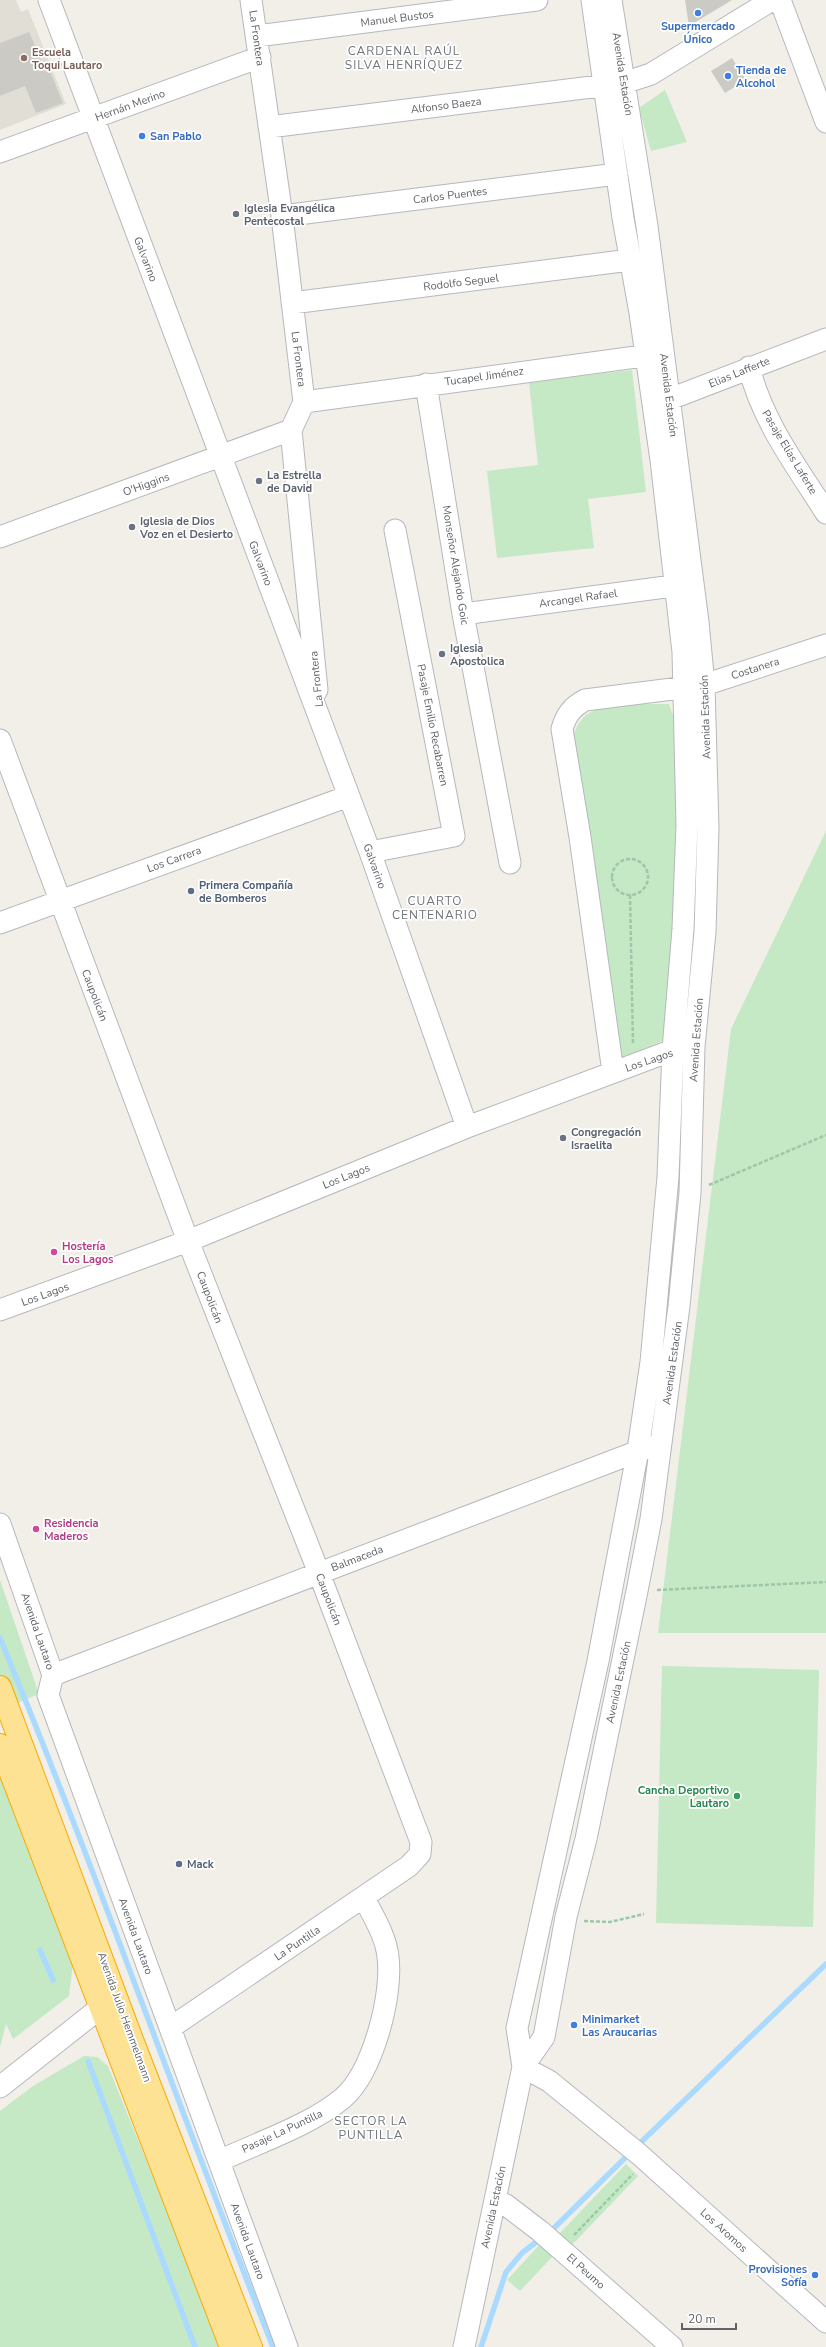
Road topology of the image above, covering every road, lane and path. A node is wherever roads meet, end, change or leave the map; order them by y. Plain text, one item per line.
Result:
1 (49, 0) edge
2 (251, 0) edge
3 (537, 0) edge
4 (592, 0) edge
5 (611, 0) edge
6 (772, 0) edge
7 (780, 0) edge
8 (753, 6) edge
9 (257, 36) junction
10 (260, 57) junction
11 (614, 84) junction
12 (93, 118) junction
13 (826, 122) edge
14 (269, 127) junction
15 (0, 152) edge
16 (617, 174) junction
17 (282, 216) junction
18 (630, 260) junction
19 (292, 303) junction
20 (826, 339) edge
21 (655, 354) junction
22 (749, 367) junction
23 (426, 384) junction
24 (304, 402) junction
25 (660, 403) junction
26 (291, 430) junction
27 (220, 456) junction
28 (826, 513) edge
29 (395, 530) dead end
30 (0, 537) edge
31 (684, 584) junction
32 (464, 614) junction
33 (826, 645) edge
34 (704, 685) junction
35 (683, 688) junction
36 (320, 717) junction
37 (0, 740) edge
38 (349, 796) junction
39 (370, 852) junction
40 (510, 862) dead end
41 (630, 895) junction
42 (59, 901) junction
43 (0, 923) edge
44 (694, 1048) junction
45 (673, 1050) junction
46 (634, 1065) junction
47 (613, 1072) junction
48 (467, 1127) junction
49 (826, 1135) edge
50 (690, 1193) junction
51 (188, 1241) junction
52 (0, 1310) edge
53 (661, 1443) junction
54 (638, 1450) junction
55 (0, 1524) edge
56 (319, 1573) junction
57 (826, 1582) edge
58 (612, 1588) junction
59 (637, 1590) junction
60 (53, 1674) junction
61 (0, 1687) edge
62 (0, 1745) edge
63 (420, 1854) joint
64 (364, 1898) junction
65 (644, 1914) dead end
66 (566, 1917) junction
67 (109, 2001) junction
68 (170, 2028) junction
69 (523, 2067) junction
70 (0, 2087) edge
71 (638, 2153) junction
72 (219, 2161) junction
73 (495, 2200) junction
74 (550, 2240) junction
75 (826, 2322) edge
76 (231, 2347) edge
77 (252, 2347) edge
78 (287, 2347) edge
79 (464, 2347) edge
80 (672, 2347) edge

1 - 12 street, Galvarino
2 - 9 street, La Frontera
3 - 9 street, Manuel Bustos
4 - 11 street, Avenida Estación
5 - 11 street, Avenida Estación
6 - 8 street, Alfonso Baeza
7 - 13 street
8 - 11 street, Alfonso Baeza
9 - 10 street, La Frontera
10 - 12 street, Hernán Merino
10 - 14 street, La Frontera
11 - 14 street, Alfonso Baeza
11 - 16 street, Avenida Estación
11 - 21 street, Avenida Estación
12 - 15 street, Hernán Merino
12 - 27 street, Galvarino
14 - 17 street, La Frontera
16 - 17 street, Carlos Puentes
16 - 18 street, Avenida Estación
17 - 19 street, La Frontera
18 - 19 street, Rodolfo Seguel
18 - 21 street, Avenida Estación
19 - 24 street, La Frontera
20 - 22 street, Elias Lafferte
21 - 23 street, Tucapel Jiménez
21 - 25 street, Avenida Estación
22 - 25 street, Elias Lafferte
22 - 28 street, Pasaje Elías Laferte
23 - 24 street, Tucapel Jiménez
23 - 32 street, Monseñor Alejando Goic
24 - 26 street, La Frontera
25 - 31 street, Avenida Estación
26 - 27 street, O'Higgins
26 - 36 street, La Frontera
27 - 30 street, O'Higgins
27 - 36 street, Galvarino
29 - 39 street, Pasaje Emilio Recabarren
31 - 32 street, Arcangel Rafael
31 - 34 street, Avenida Estación
31 - 35 street, Avenida Estación
32 - 40 street, Monseñor Alejando Goic
33 - 34 street, Costanera
34 - 35 street, Costanera
34 - 44 street, Avenida Estación
35 - 45 street, Avenida Estación
35 - 47 street, Costanera
36 - 38 street, Galvarino
37 - 42 street, Caupolicán
38 - 39 street, Galvarino
38 - 42 street, Los Carrera
39 - 48 street, Galvarino
41 - 41 path
41 - 46 path
42 - 43 street, Los Carrera
42 - 51 street, Caupolicán
44 - 45 street, Los Lagos
44 - 50 street, Avenida Estación
45 - 46 street, Los Lagos
45 - 54 street, Avenida Estación
46 - 47 street, Los Lagos
47 - 48 street, Los Lagos
48 - 51 street, Los Lagos
49 - 50 path
50 - 53 street, Avenida Estación
51 - 52 street, Los Lagos
51 - 56 street, Caupolicán
53 - 54 street, Balmaceda
53 - 59 street, Avenida Estación
54 - 56 street, Balmaceda
54 - 58 street, Avenida Estación
55 - 60 street, Avenida Lautaro
56 - 60 street, Balmaceda
56 - 63 street, Caupolicán
57 - 59 path
58 - 59 street
58 - 69 street, Avenida Estación
59 - 66 street, Avenida Estación
60 - 68 street, Avenida Lautaro
61 - 67 highway, Avenida Julio Hemmelmann
62 - 67 highway, Avenida Julio Hemmelmann
63 - 64 street, La Puntilla
64 - 68 street, La Puntilla
64 - 72 street, Pasaje La Puntilla
65 - 66 path
66 - 69 street, Avenida Estación
67 - 70 street
67 - 76 highway, Avenida Julio Hemmelmann
67 - 77 highway, Avenida Julio Hemmelmann
68 - 72 street, Avenida Lautaro
69 - 71 street, Los Aromos
69 - 73 street, Avenida Estación
71 - 74 path
71 - 75 street, Los Aromos
72 - 78 street, Avenida Lautaro
73 - 74 street, El Peumo
73 - 79 street, Avenida Estación
74 - 80 street, El Peumo

